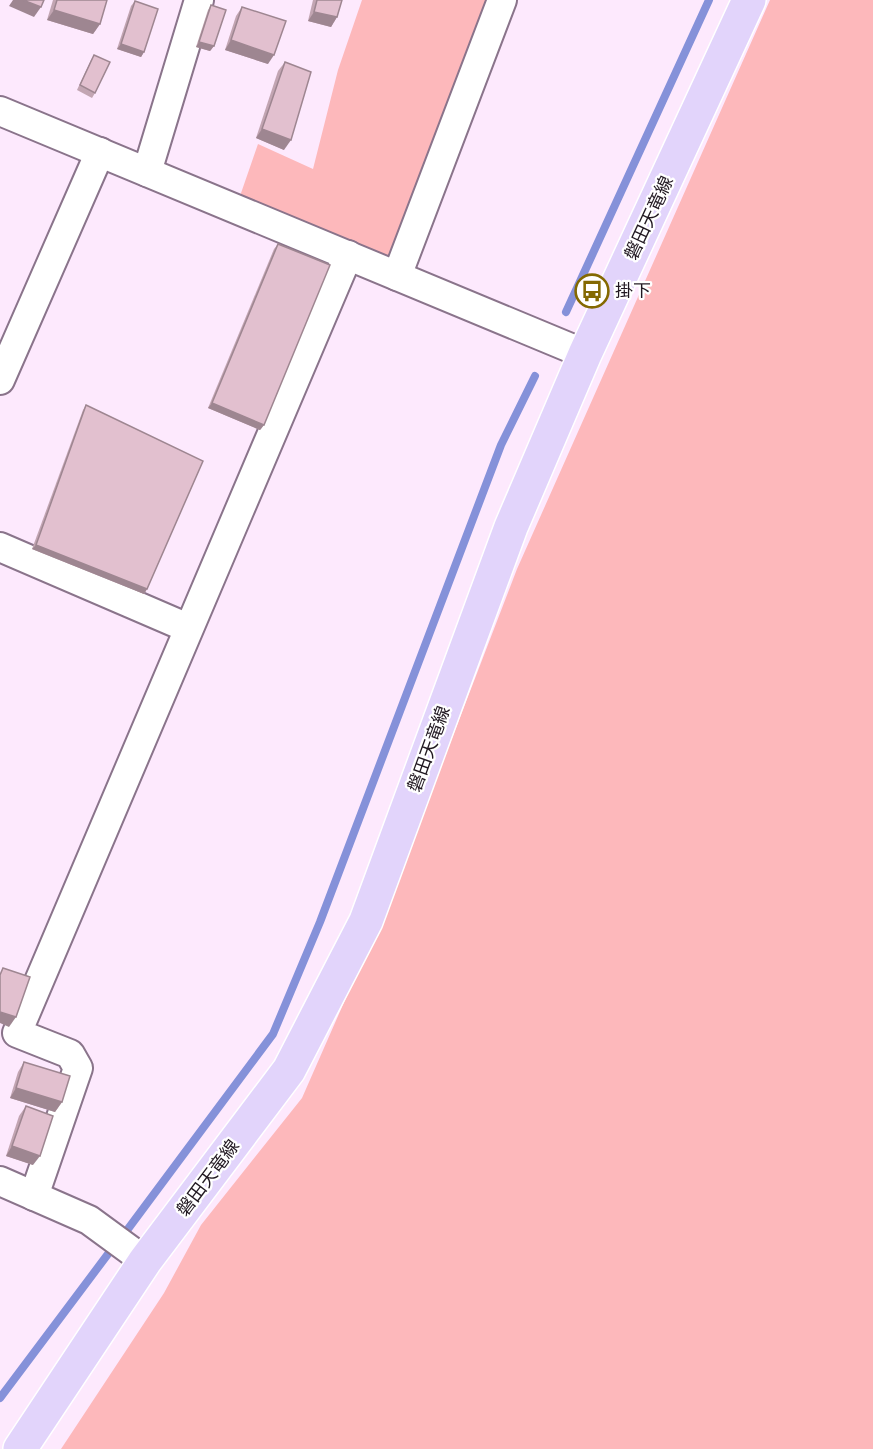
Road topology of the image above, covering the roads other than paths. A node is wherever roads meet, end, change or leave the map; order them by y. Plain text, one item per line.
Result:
1 (199, 0) edge
2 (502, 0) edge
3 (749, 0) edge
4 (0, 111) edge
5 (100, 152) junction
6 (147, 172) junction
7 (348, 255) junction
8 (397, 276) junction
9 (585, 354) junction
10 (0, 380) edge
11 (0, 548) edge
12 (188, 628) junction
13 (0, 1181) edge
14 (34, 1196) junction
15 (145, 1261) junction
16 (20, 1449) edge

1 - 6 street
2 - 8 street
3 - 9 main road, 磐田天竜線
4 - 5 street
5 - 6 street
5 - 10 street
6 - 7 street
7 - 8 street
7 - 12 street
8 - 9 street
9 - 15 main road, 磐田天竜線
11 - 12 street
12 - 14 street
13 - 14 street
14 - 15 street
15 - 16 main road, 磐田天竜線

